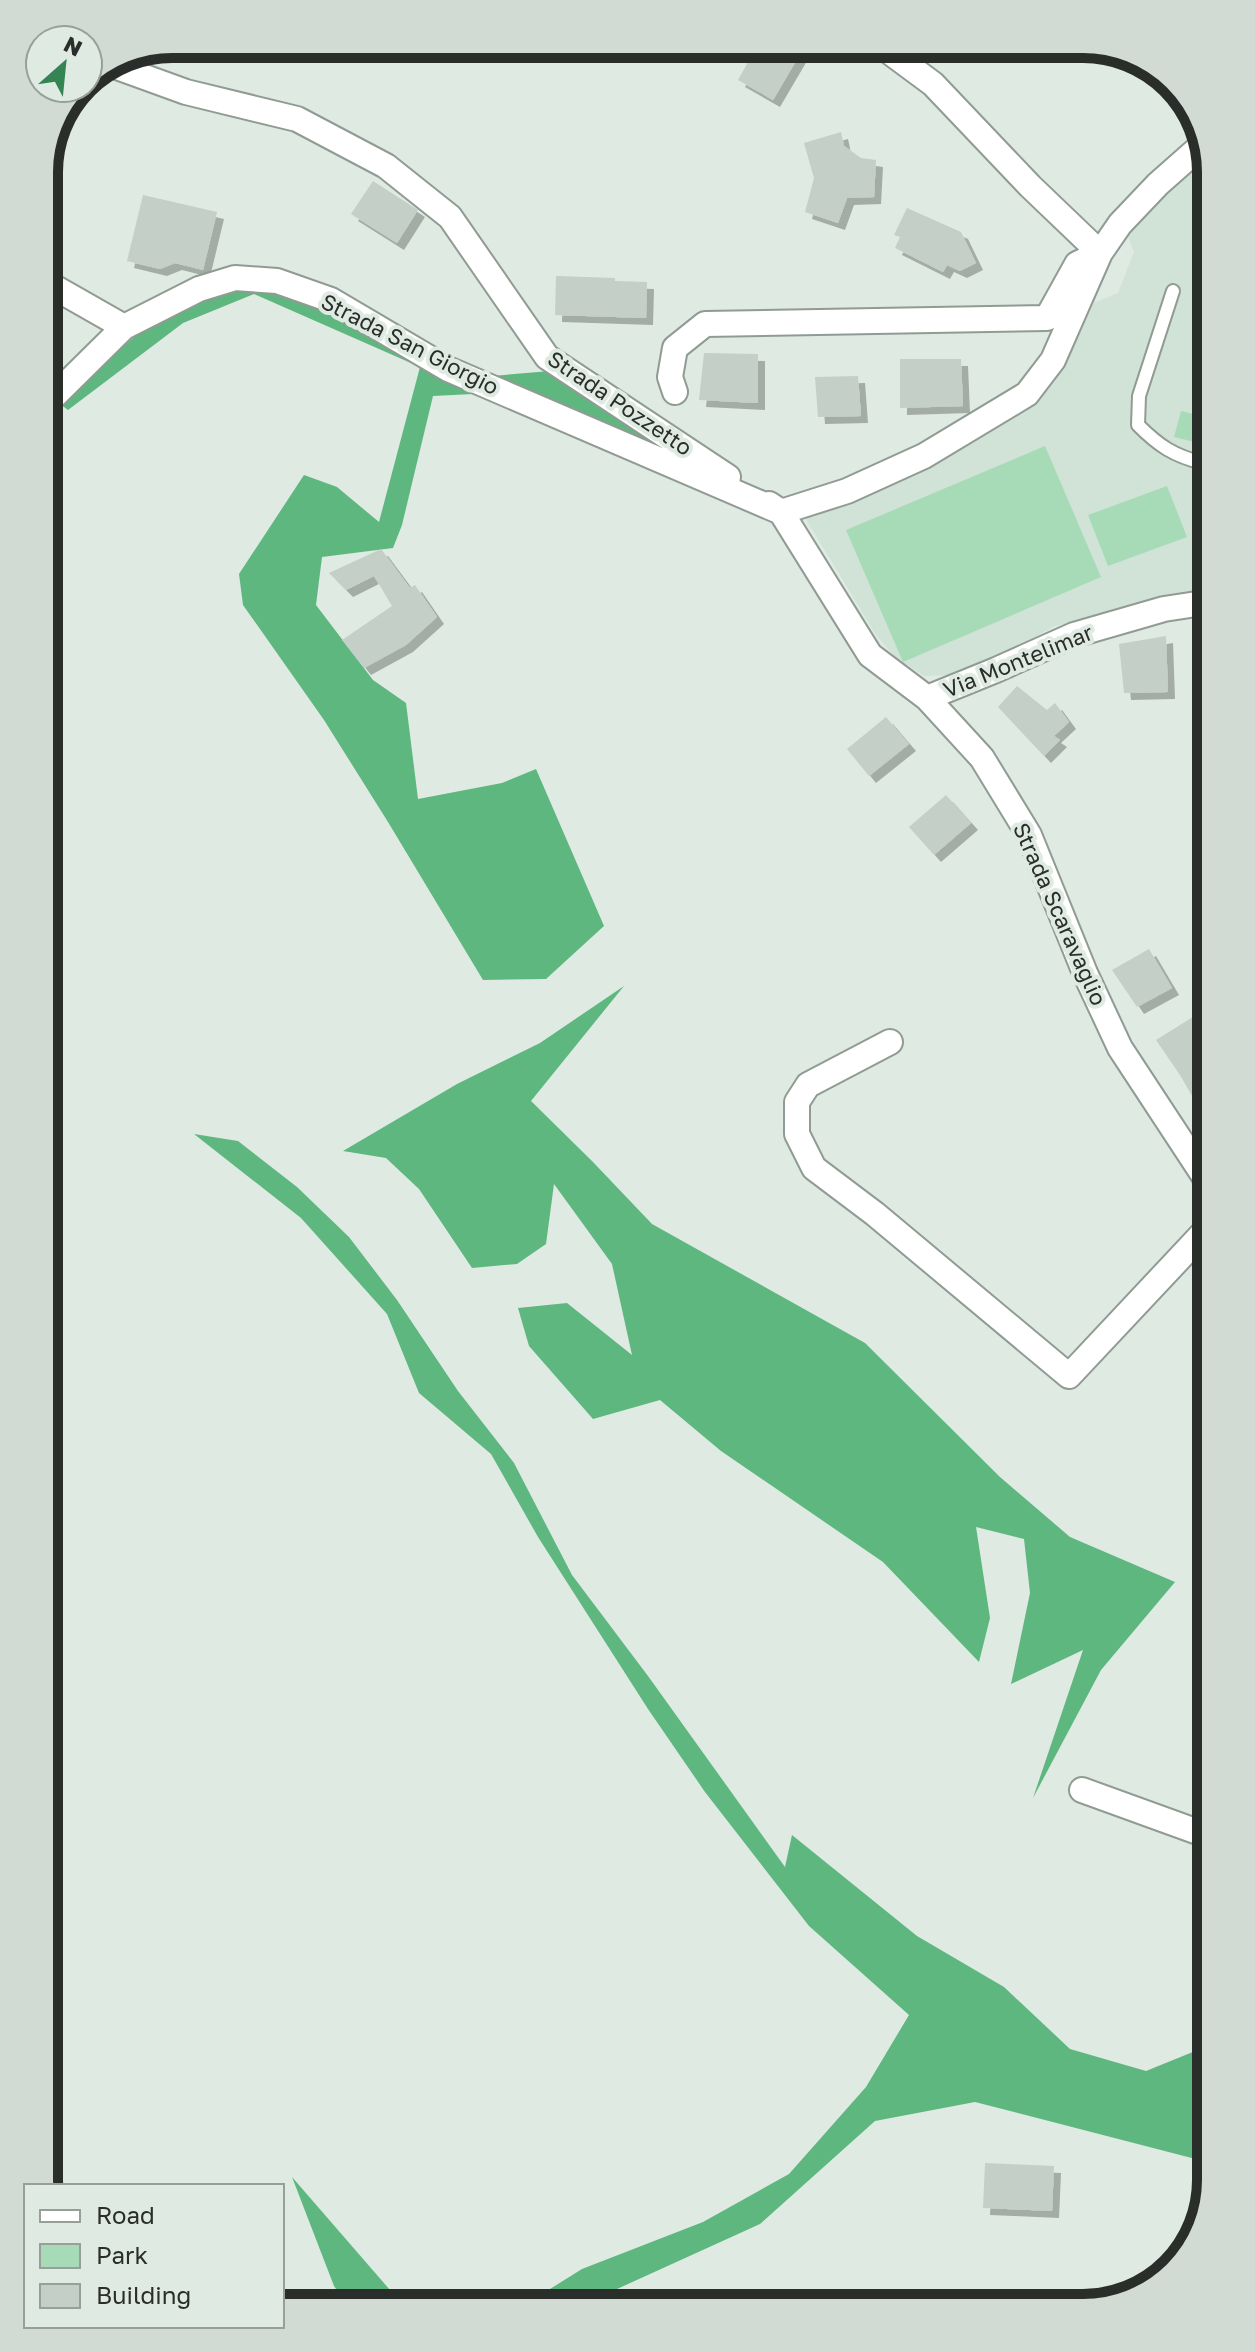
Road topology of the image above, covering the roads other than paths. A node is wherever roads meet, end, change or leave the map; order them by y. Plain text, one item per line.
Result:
1 (898, 58) edge
2 (123, 69) edge
3 (1195, 151) edge
4 (1100, 253) junction
5 (58, 289) edge
6 (1173, 291) dead end
7 (124, 327) junction
8 (58, 392) edge
9 (675, 392) dead end
10 (1197, 462) edge
11 (781, 512) junction
12 (1197, 604) edge
13 (927, 698) junction
14 (890, 1042) dead end
15 (1197, 1165) edge
16 (1197, 1240) edge
17 (1082, 1790) dead end
18 (1197, 1832) edge

1 - 4 street
2 - 11 street, Strada Pozzetto
3 - 4 street, Strada Pozzetto
4 - 9 street, Strada Pozzetto
4 - 11 street, Strada Pozzetto
5 - 7 street
6 - 10 lane
7 - 8 street, Strada San Giorgio
7 - 11 street, Strada San Giorgio
11 - 13 street, Strada Scaravaglio
12 - 13 street, Via Montelimar
13 - 15 street, Strada Scaravaglio
14 - 16 street
17 - 18 street

